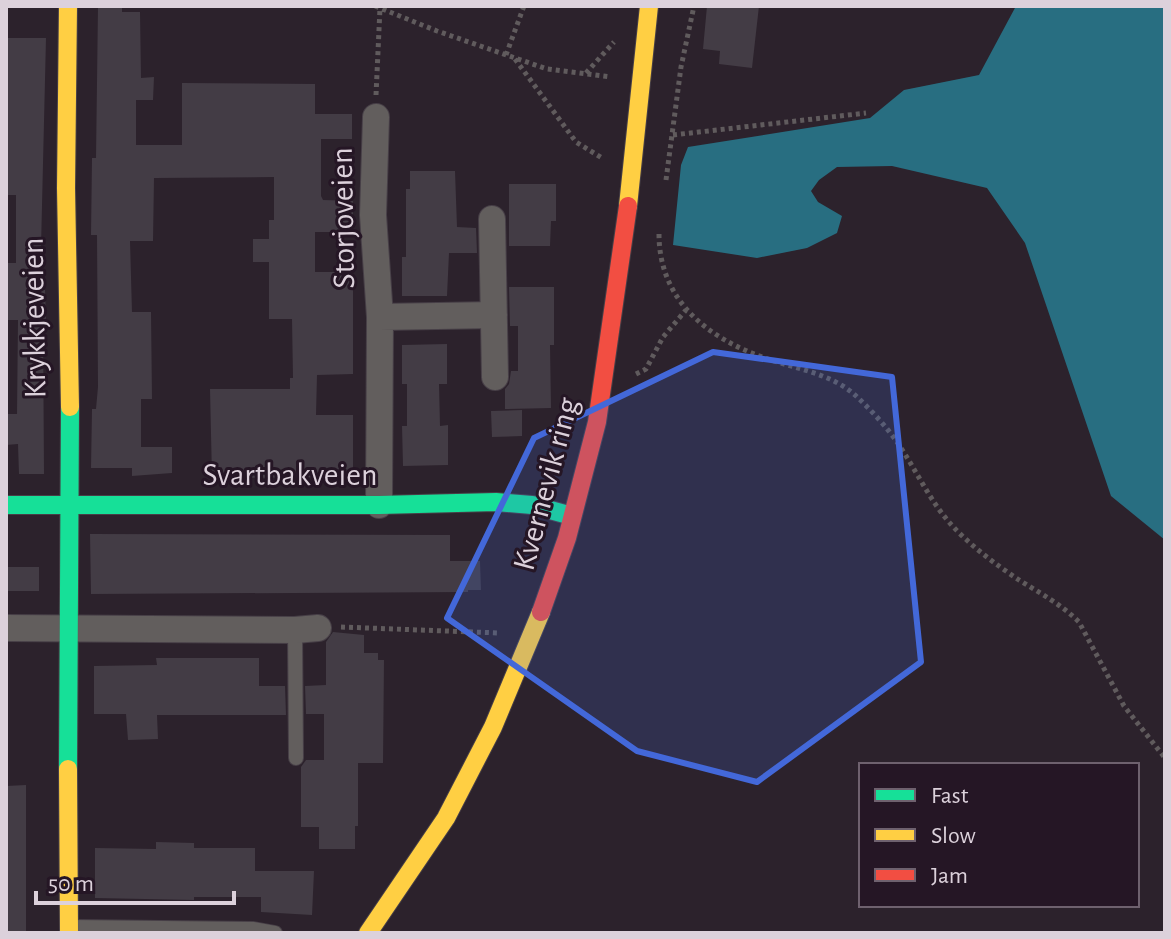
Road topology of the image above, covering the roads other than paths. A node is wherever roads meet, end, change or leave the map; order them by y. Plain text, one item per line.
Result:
1 (68, 6) edge
2 (649, 6) edge
3 (376, 117) road end
4 (492, 219) dead end
5 (494, 315) junction
6 (380, 317) junction
7 (495, 377) dead end
8 (6, 505) edge
9 (379, 505) junction
10 (69, 506) junction
11 (572, 516) junction
12 (6, 628) edge
13 (67, 629) junction
14 (306, 629) joint
15 (296, 758) dead end
16 (69, 930) edge
17 (275, 933) edge
18 (368, 933) edge

1 - 10 street, Krykkjeveien
2 - 11 street, Kvernevik ring
3 - 6 street, Storjoveien
4 - 5 street
5 - 6 street, Storjoveien
5 - 7 street
6 - 9 street, Storjoveien
8 - 10 street, Svartbakveien
9 - 10 street, Svartbakveien
9 - 11 street, Svartbakveien
10 - 13 street, Krykkjeveien
11 - 18 street, Kvernevik ring
12 - 13 street
13 - 14 street
13 - 16 street, Krykkjeveien
14 - 15 lane
16 - 17 lane

